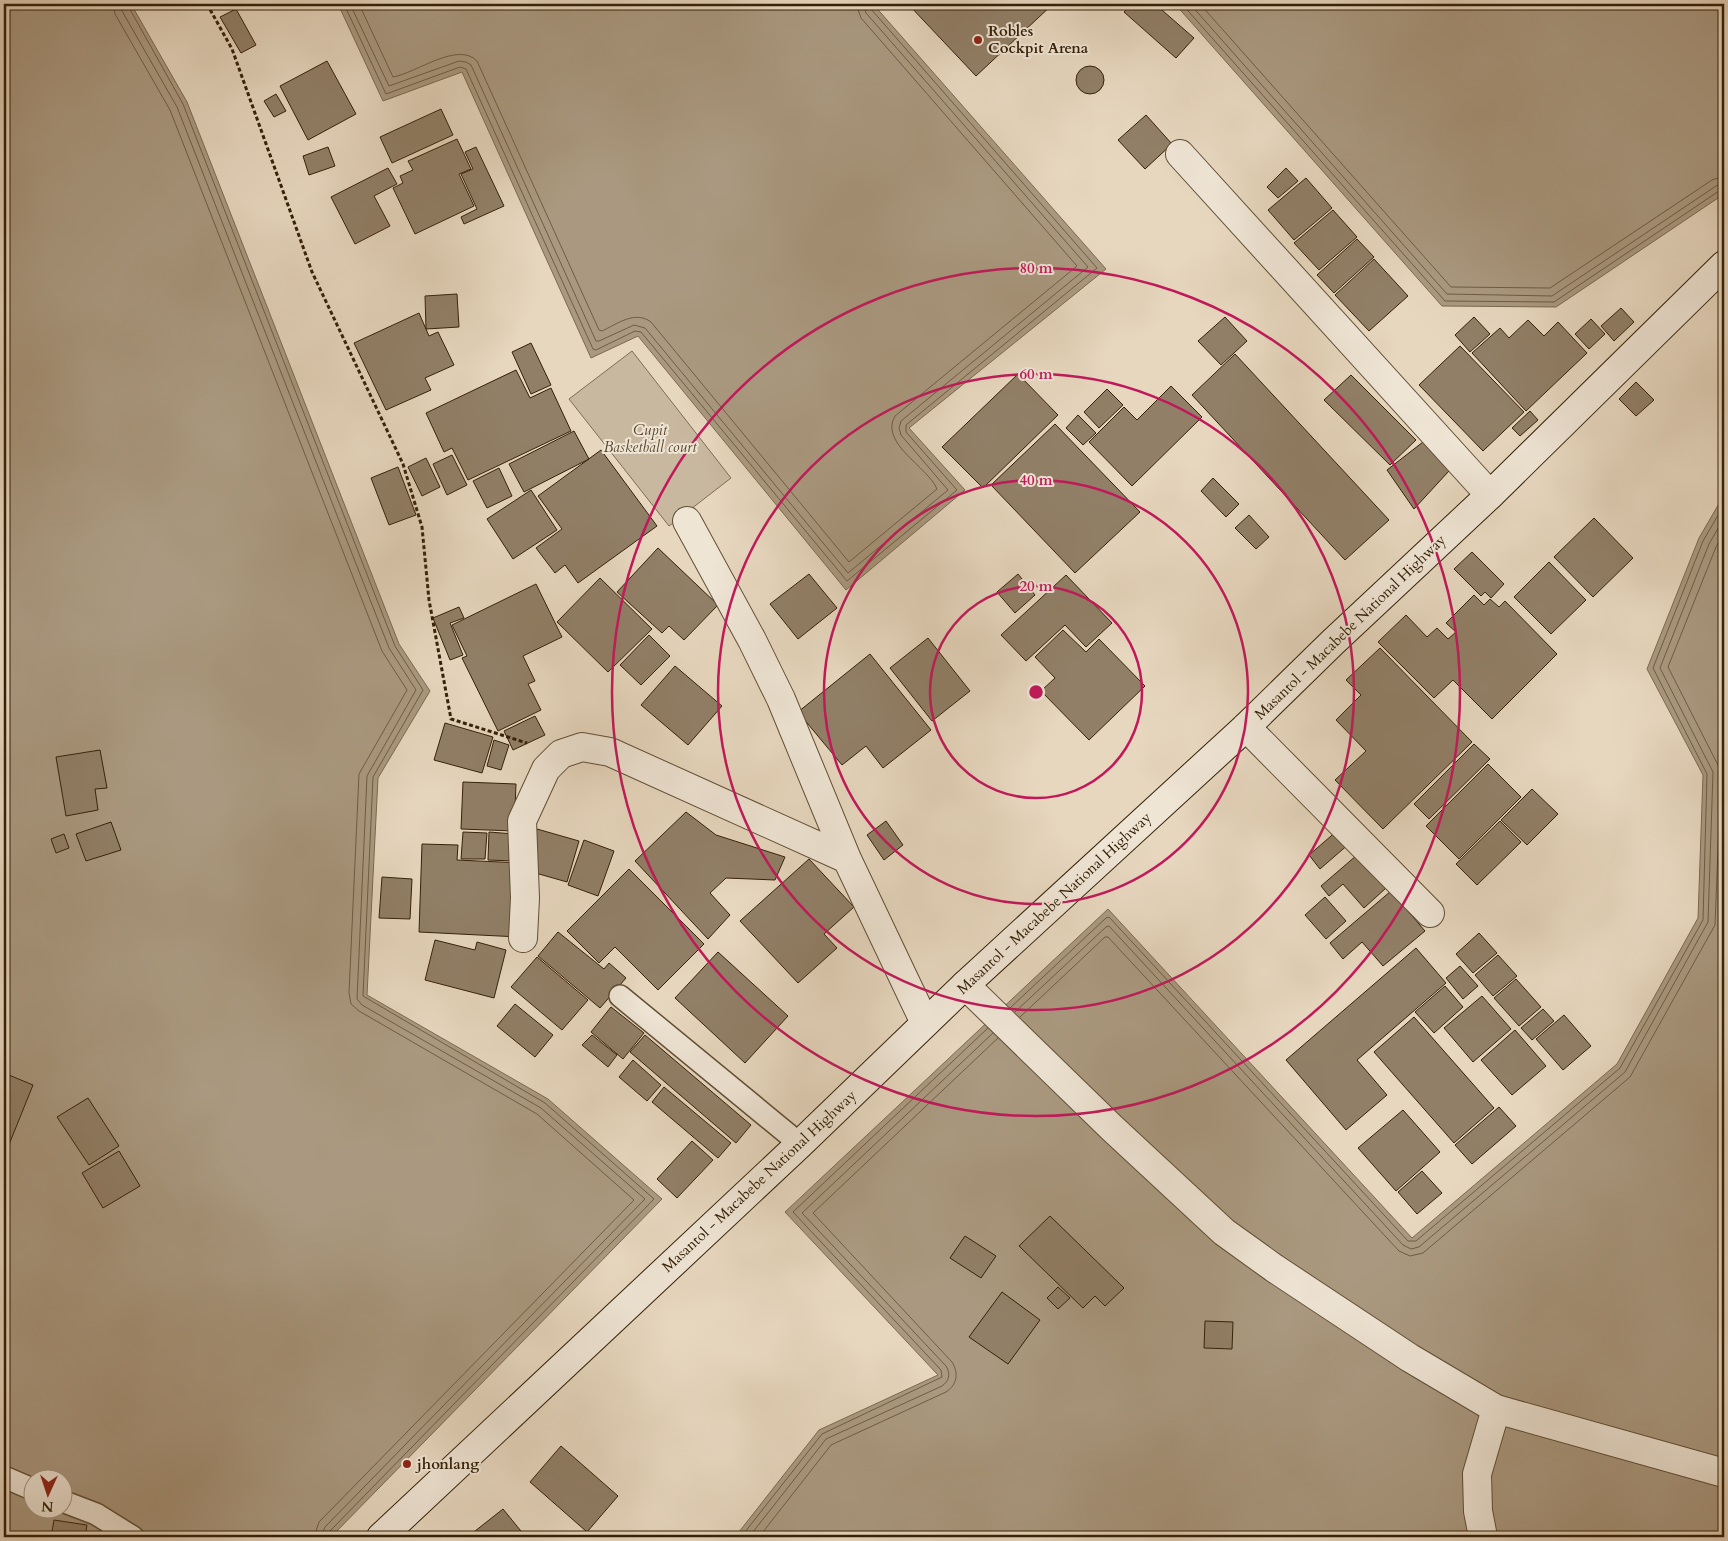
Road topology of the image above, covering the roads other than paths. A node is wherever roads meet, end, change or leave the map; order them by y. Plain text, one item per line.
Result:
1 (1180, 154) dead end
2 (1724, 265) edge
3 (1490, 495) junction
4 (687, 521) dead end
5 (1246, 728) junction
6 (847, 859) junction
7 (1430, 913) dead end
8 (523, 938) dead end
9 (965, 985) junction
10 (620, 996) dead end
11 (925, 1023) junction
12 (800, 1144) junction
13 (1496, 1409) junction
14 (1724, 1473) edge
15 (4, 1477) edge
16 (22, 1485) edge
17 (72, 1505) edge
18 (133, 1537) edge
19 (381, 1537) edge
20 (1483, 1537) edge

1 - 3 street
2 - 3 street, Masantol - Macabebe National Highway
3 - 5 street, Masantol - Macabebe National Highway
4 - 6 street
5 - 7 street
5 - 9 street, Masantol - Macabebe National Highway
6 - 8 street
6 - 11 street
9 - 11 street, Masantol - Macabebe National Highway
9 - 13 street
10 - 12 lane
11 - 12 street, Masantol - Macabebe National Highway
12 - 19 street, Masantol - Macabebe National Highway
13 - 14 street
13 - 20 street
15 - 16 lane
17 - 18 lane

